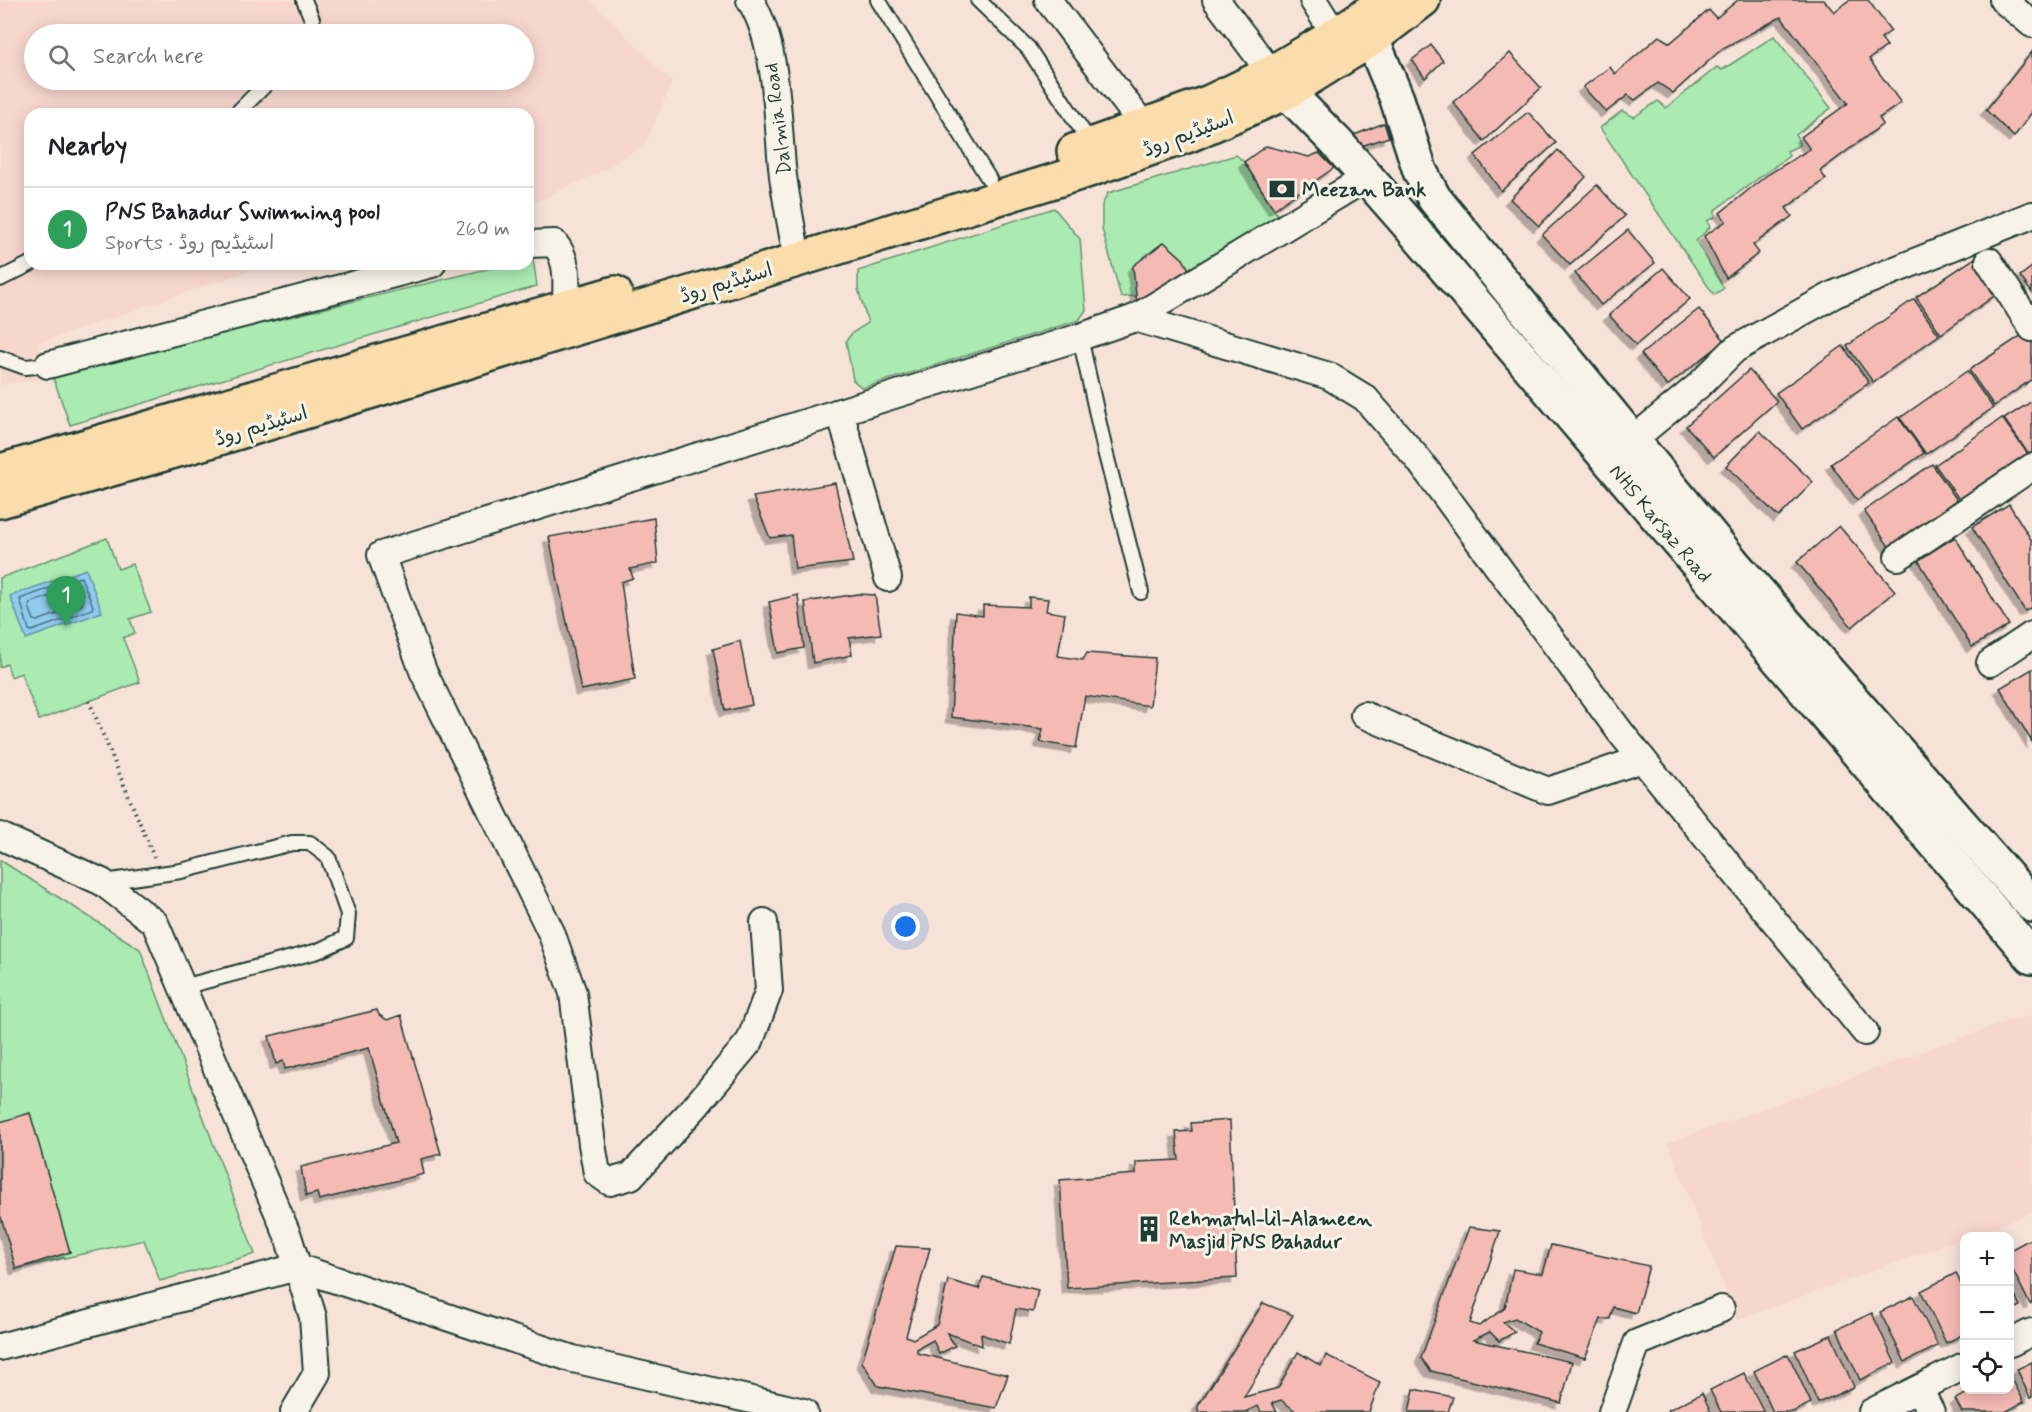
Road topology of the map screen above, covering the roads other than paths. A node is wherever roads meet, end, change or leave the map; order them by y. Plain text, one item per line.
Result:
1 (304, 0) edge
2 (750, 0) edge
3 (878, 0) edge
4 (978, 0) edge
5 (1048, 0) edge
6 (1216, 0) edge
7 (1313, 0) edge
8 (1387, 0) edge
9 (1423, 0) edge
10 (2002, 0) edge
11 (313, 24) edge
12 (2032, 24) edge
13 (1335, 35) junction
14 (1371, 39) junction
15 (1279, 83) junction
16 (260, 90) edge
17 (242, 108) edge
18 (1143, 125) junction
19 (1092, 145) junction
20 (1366, 178) junction
21 (989, 179) junction
22 (1434, 198) junction
23 (2032, 215) edge
24 (1407, 223) junction
25 (794, 241) junction
26 (534, 243) edge
27 (1989, 261) dead end
28 (24, 267) edge
29 (409, 270) edge
30 (0, 279) edge
31 (566, 307) junction
32 (1135, 318) junction
33 (2032, 328) edge
34 (1080, 338) junction
35 (0, 358) edge
36 (48, 365) joint
37 (840, 412) junction
38 (1620, 450) junction
39 (2032, 467) edge
40 (0, 471) edge
41 (0, 501) edge
42 (1898, 556) dead end
43 (888, 578) dead end
44 (1141, 592) dead end
45 (2032, 635) edge
46 (1990, 663) dead end
47 (1364, 716) dead end
48 (1642, 759) junction
49 (0, 836) edge
50 (102, 882) junction
51 (2032, 905) edge
52 (764, 921) dead end
53 (2031, 953) edge
54 (183, 987) junction
55 (1865, 1032) dead end
56 (297, 1267) junction
57 (1721, 1309) dead end
58 (2032, 1332) edge
59 (2014, 1341) edge
60 (0, 1347) edge
61 (1960, 1368) edge
62 (1919, 1389) junction
63 (294, 1412) edge
64 (804, 1412) edge
65 (1612, 1412) edge
66 (1872, 1412) edge
67 (1930, 1412) edge

1 - 11 lane
2 - 25 street, Dalmia Road
3 - 21 lane
4 - 19 lane
5 - 18 street
6 - 15 street
7 - 13 street
8 - 13 main road, اسٹیڈیم روڈ
9 - 14 main road, اسٹیڈیم روڈ
10 - 12 street
13 - 15 main road, اسٹیڈیم روڈ
14 - 15 main road, اسٹیڈیم روڈ
14 - 22 street
15 - 18 main road, اسٹیڈیم روڈ
15 - 20 street, NHS Karsaz Road
15 - 41 main road, اسٹیڈیم روڈ
16 - 17 lane
18 - 19 main road, اسٹیڈیم روڈ
19 - 21 main road, اسٹیڈیم روڈ
20 - 24 street, NHS Karsaz Road
20 - 32 street
21 - 25 main road, اسٹیڈیم روڈ
22 - 24 street
22 - 38 street
23 - 38 street
24 - 38 street, NHS Karsaz Road
25 - 31 main road, اسٹیڈیم روڈ
26 - 31 street
27 - 33 street
28 - 30 lane
29 - 36 street
31 - 40 main road, اسٹیڈیم روڈ
32 - 34 street
32 - 48 street
34 - 37 street
34 - 44 lane
35 - 36 lane
37 - 43 street
37 - 52 street
38 - 51 street
38 - 53 street, NHS Karsaz Road
39 - 42 street
45 - 46 street
47 - 48 street
48 - 55 street
49 - 50 street
50 - 54 street
50 - 54 lane
54 - 56 street
56 - 60 street
56 - 63 street
56 - 64 street
57 - 65 street
58 - 59 street
61 - 62 street
62 - 66 street
62 - 67 street

